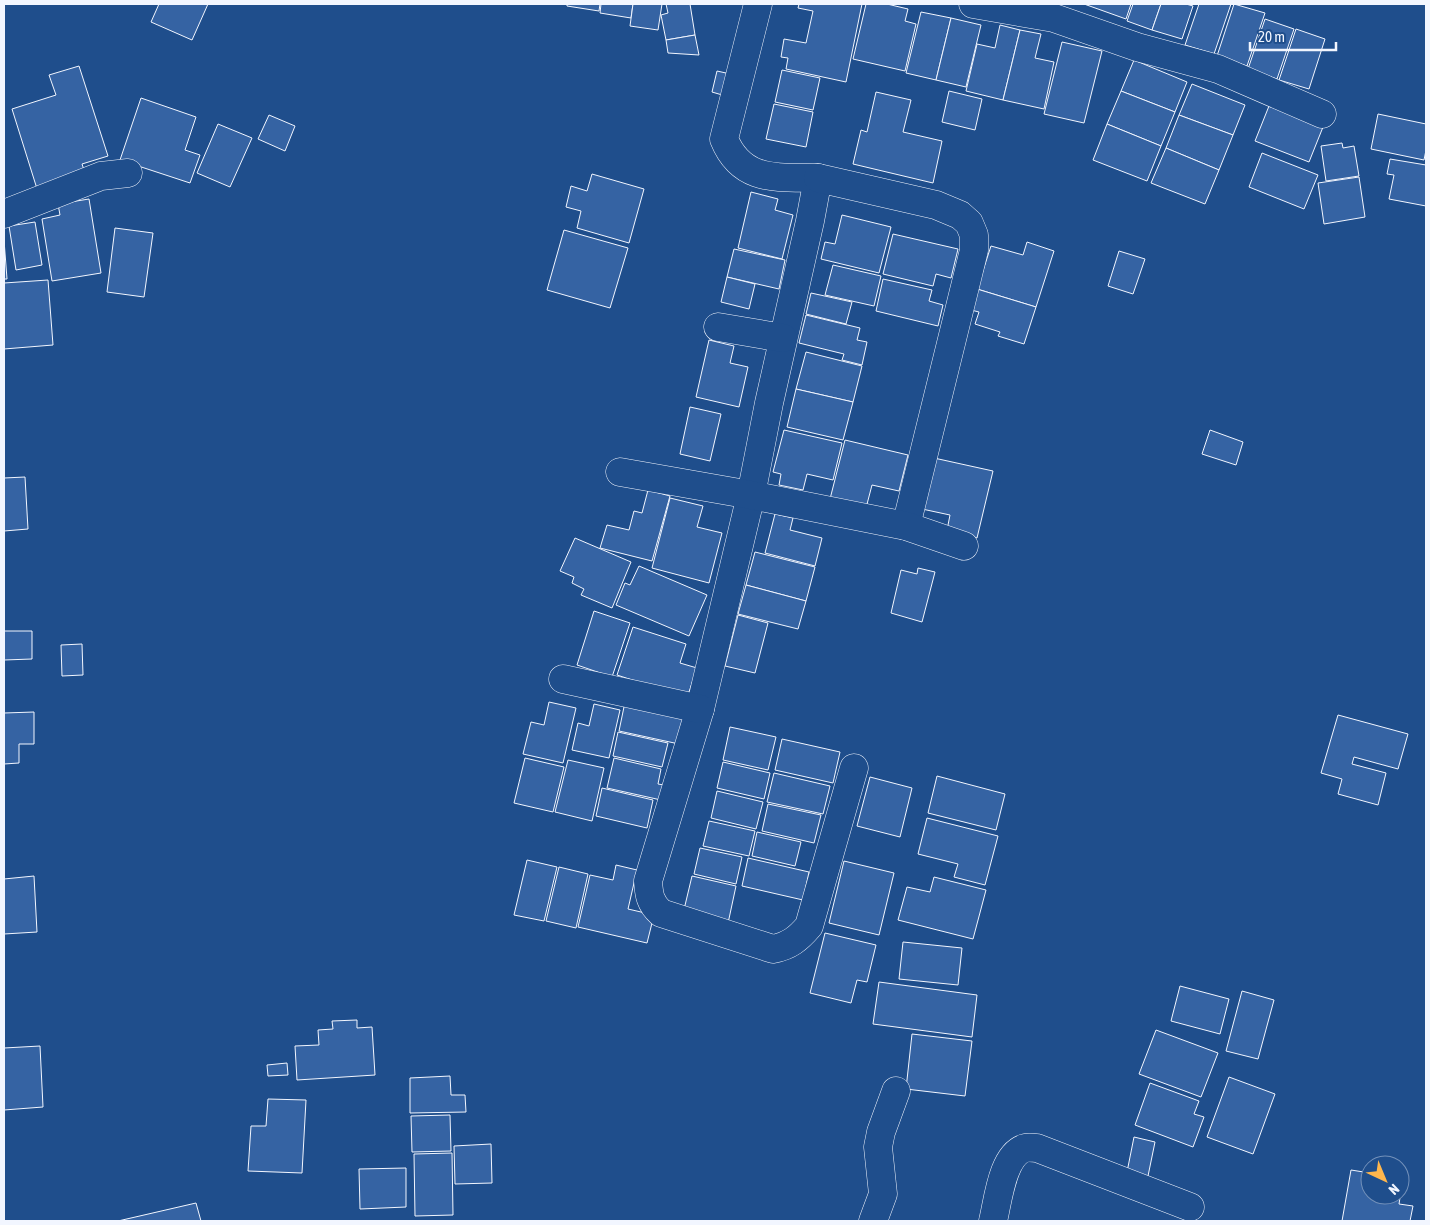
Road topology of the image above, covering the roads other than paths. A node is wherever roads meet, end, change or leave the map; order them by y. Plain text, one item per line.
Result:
1 (758, 4) edge
2 (973, 4) edge
3 (1322, 114) dead end
4 (128, 173) dead end
5 (818, 178) junction
6 (4, 214) edge
7 (718, 327) dead end
8 (784, 338) junction
9 (620, 472) dead end
10 (751, 495) junction
11 (906, 526) junction
12 (964, 546) dead end
13 (563, 678) dead end
14 (700, 709) junction
15 (854, 768) dead end
16 (896, 1091) dead end
17 (1190, 1207) dead end
18 (873, 1221) edge
19 (993, 1221) edge

1 - 5 street
2 - 3 street
4 - 6 street
5 - 8 street
5 - 11 street
7 - 8 street
8 - 10 street
9 - 10 street
10 - 11 street
10 - 14 street
11 - 12 street
13 - 14 street
14 - 15 street
16 - 18 street
17 - 19 street

